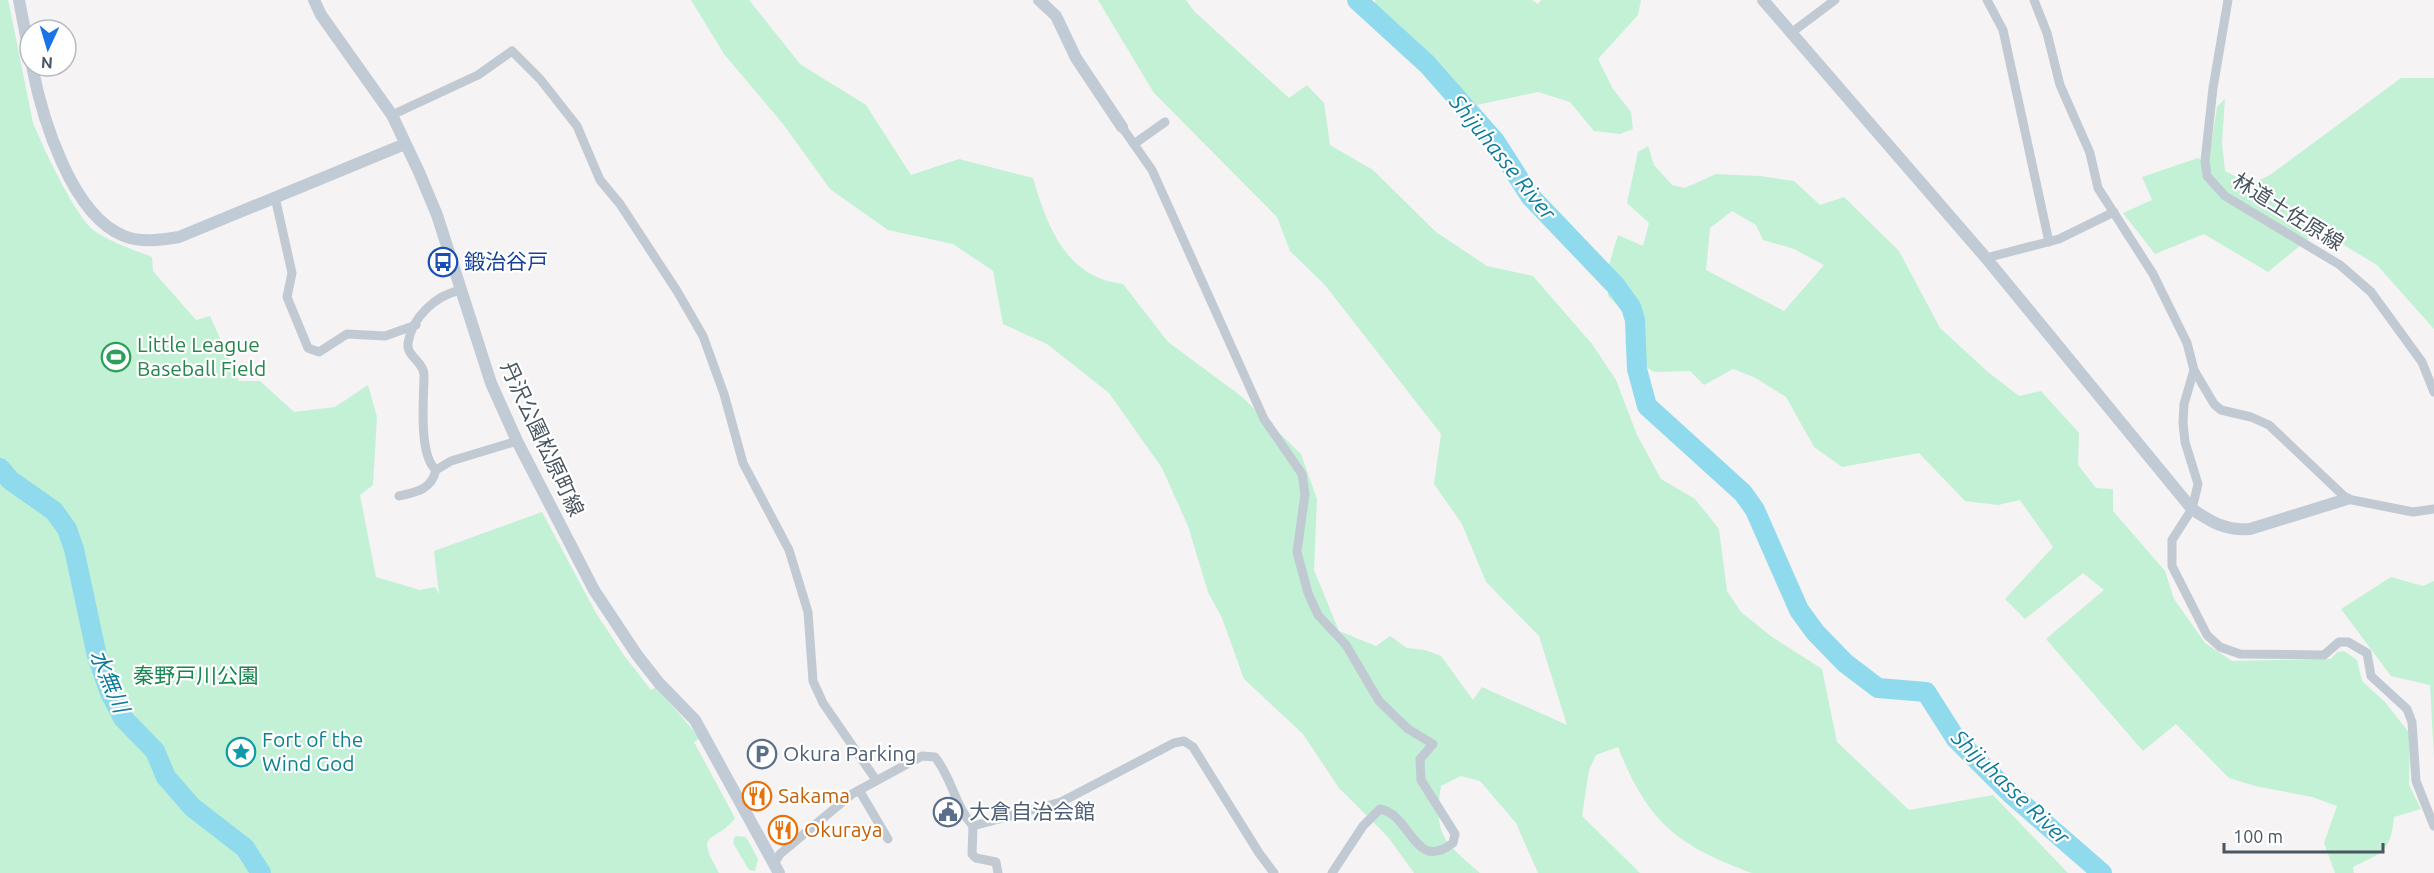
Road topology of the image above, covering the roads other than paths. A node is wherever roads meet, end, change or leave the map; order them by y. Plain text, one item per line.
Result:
1 (18, 0) edge
2 (314, 0) edge
3 (1039, 0) edge
4 (1763, 0) edge
5 (1835, 0) edge
6 (1987, 0) edge
7 (2034, 0) edge
8 (2228, 0) edge
9 (22, 18) edge
10 (1791, 33) junction
11 (35, 78) edge
12 (392, 115) junction
13 (1165, 122) dead end
14 (1122, 127) joint
15 (405, 144) junction
16 (1134, 144) junction
17 (275, 197) junction
18 (2114, 212) junction
19 (2049, 242) junction
20 (1986, 258) junction
21 (460, 290) junction
22 (416, 325) junction
23 (2194, 370) junction
24 (2434, 392) edge
25 (517, 441) junction
26 (436, 470) junction
27 (399, 496) dead end
28 (2347, 499) junction
29 (2192, 509) junction
30 (2434, 509) edge
31 (876, 780) junction
32 (858, 790) junction
33 (974, 826) junction
34 (2434, 826) edge
35 (888, 839) dead end
36 (776, 868) edge
37 (998, 873) edge
38 (1274, 873) edge
39 (1332, 873) edge

1 - 9 street
2 - 12 street, 丹沢公園松原町線
3 - 14 street
4 - 10 street
5 - 10 street
6 - 19 street
7 - 18 street
8 - 24 street, 林道土佐原線
10 - 20 street
11 - 17 street
12 - 15 street, 丹沢公園松原町線
12 - 31 street
13 - 16 street
14 - 16 street
15 - 17 street
15 - 21 street, 丹沢公園松原町線
16 - 39 street
17 - 22 street
18 - 19 street
18 - 23 street
19 - 20 street
20 - 29 street
21 - 22 street
21 - 25 street, 丹沢公園松原町線
22 - 26 street
23 - 28 street
23 - 29 street
25 - 26 street
25 - 36 street, 丹沢公園松原町線
26 - 27 street
28 - 29 street
28 - 30 street
29 - 34 street
31 - 32 street
31 - 33 street
32 - 35 street
32 - 36 street
33 - 37 street
33 - 38 street

